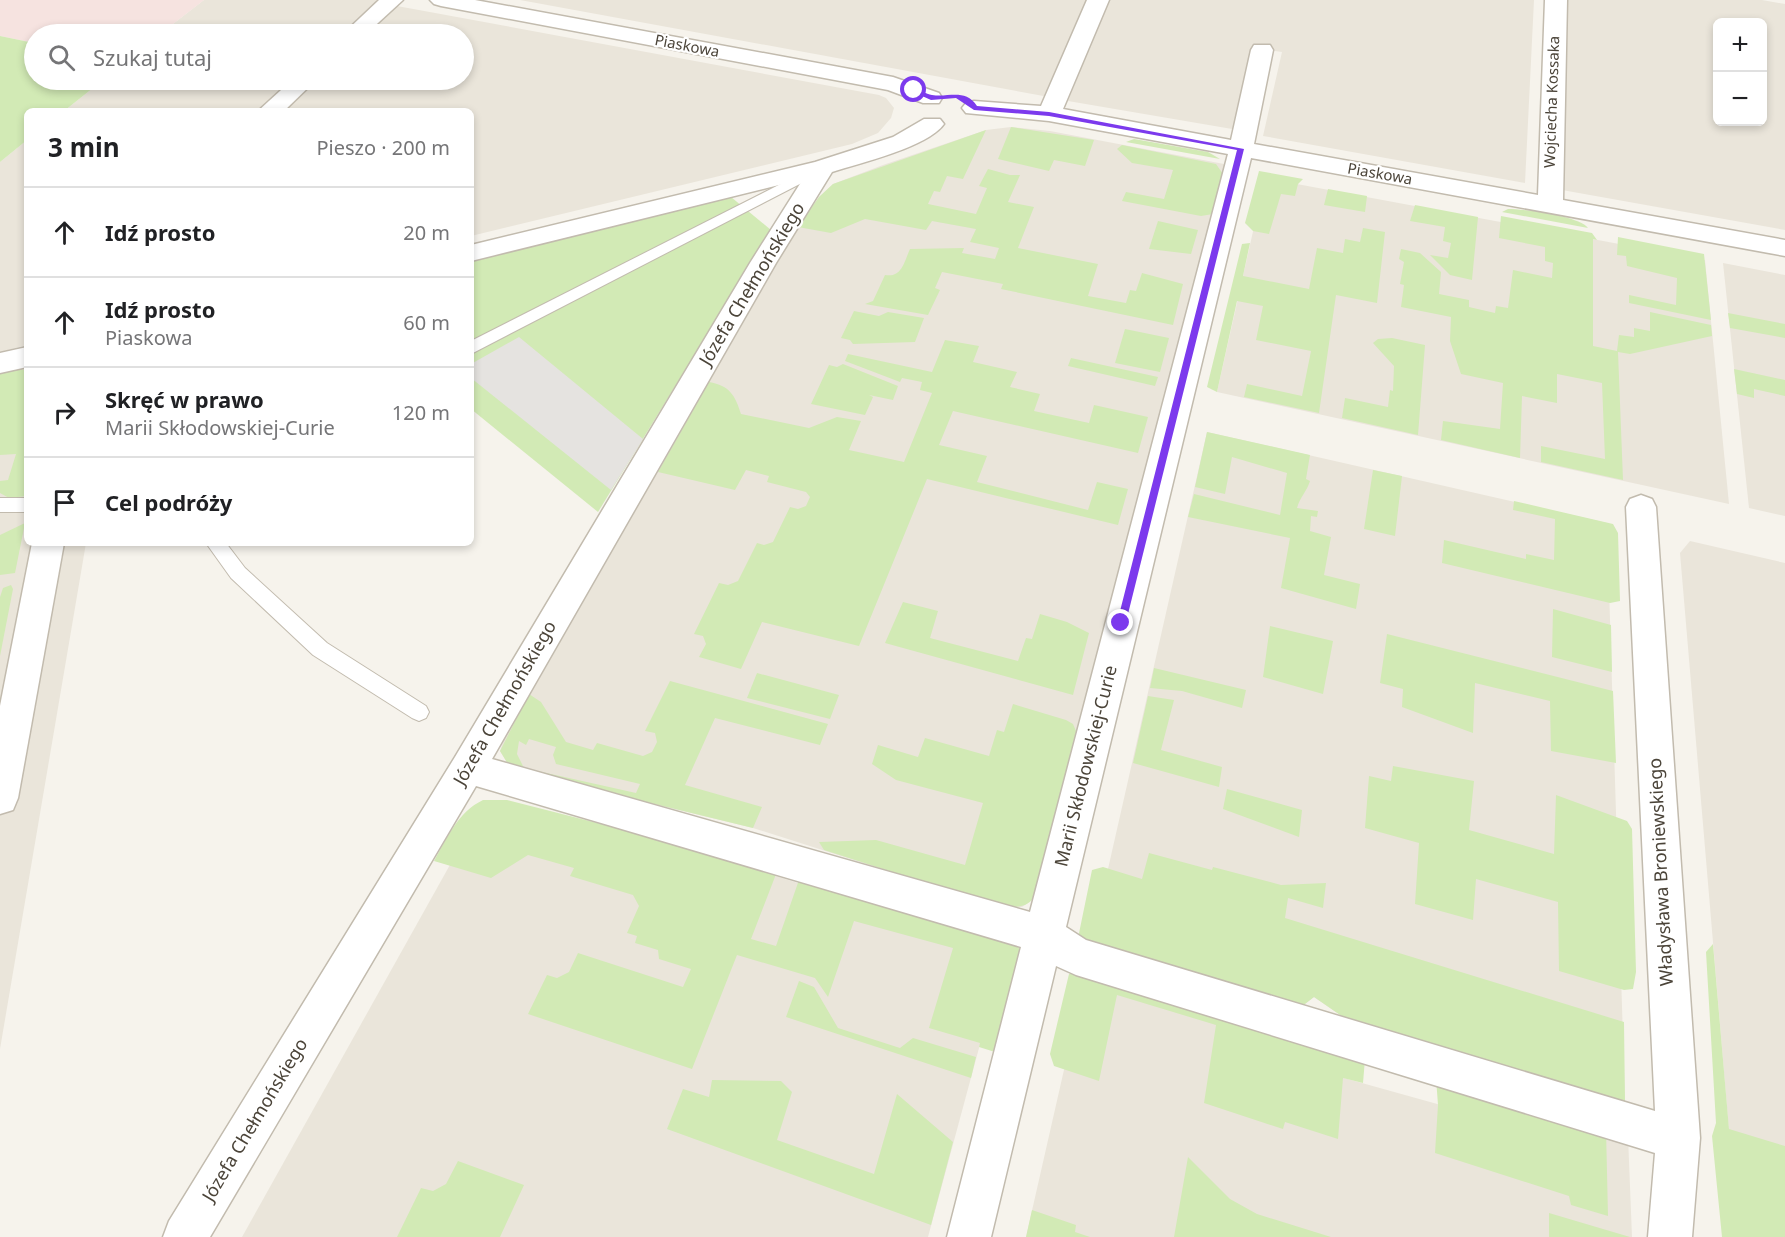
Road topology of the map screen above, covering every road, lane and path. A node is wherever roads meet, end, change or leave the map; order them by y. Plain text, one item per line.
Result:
1 (392, 0) edge
2 (441, 0) edge
3 (1098, 0) edge
4 (1556, 0) edge
5 (365, 24) edge
6 (1262, 50) dead end
7 (294, 90) edge
8 (931, 98) junction
9 (273, 108) edge
10 (974, 108) junction
11 (1049, 114) junction
12 (932, 124) junction
13 (1241, 149) junction
14 (822, 167) junction
15 (1550, 204) junction
16 (1785, 248) edge
17 (474, 251) edge
18 (474, 346) edge
19 (24, 358) edge
20 (0, 363) edge
21 (1641, 507) dead end
22 (47, 546) edge
23 (217, 546) edge
24 (419, 711) dead end
25 (9, 714) edge
26 (468, 768) junction
27 (0, 798) edge
28 (1044, 935) junction
29 (1677, 1138) junction
30 (184, 1237) edge
31 (969, 1237) edge
32 (1670, 1237) edge

1 - 5 street
2 - 8 street, Piaskowa
3 - 11 street
4 - 15 street, Wojciecha Kossaka
6 - 13 street, Marii Skłodowskiej-Curie
7 - 9 street
8 - 10 street, Piaskowa
8 - 12 street
10 - 11 street, Piaskowa
10 - 12 street
11 - 13 street, Piaskowa
12 - 14 street, Józefa Chełmońskiego
13 - 15 street, Piaskowa
13 - 28 street, Marii Skłodowskiej-Curie
14 - 17 street, Józefa Chełmońskiego
14 - 18 lane
14 - 26 street, Józefa Chełmońskiego
15 - 16 street, Piaskowa
19 - 20 street
21 - 29 street, Władysława Broniewskiego
22 - 25 street
23 - 24 lane
25 - 27 street
26 - 28 street
26 - 30 street, Józefa Chełmońskiego
28 - 29 street
28 - 31 street, Marii Skłodowskiej-Curie
29 - 32 street, Władysława Broniewskiego

